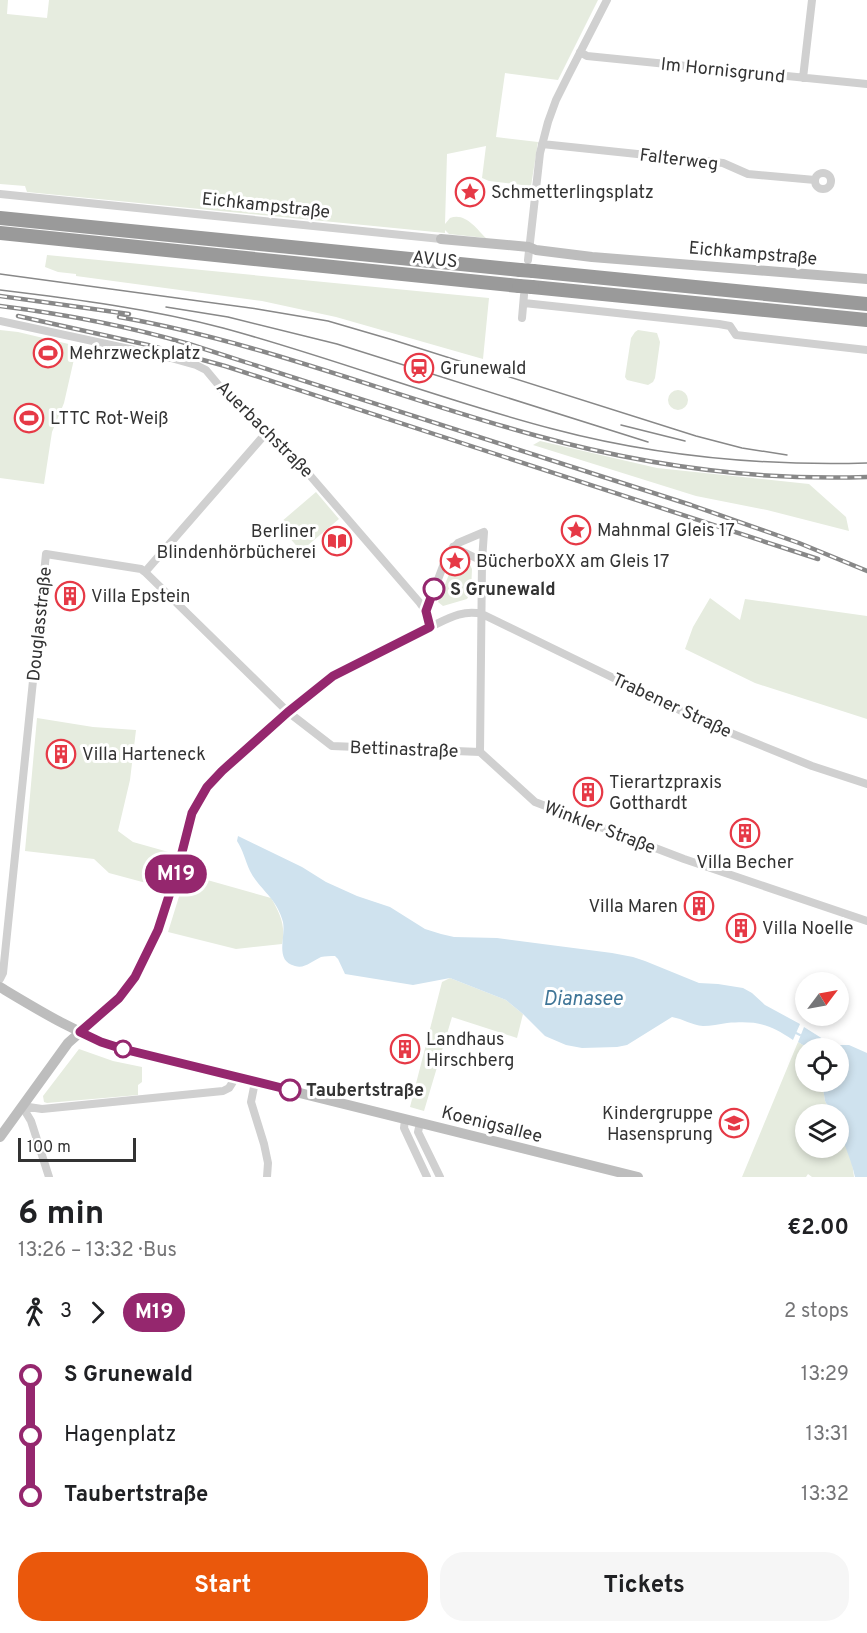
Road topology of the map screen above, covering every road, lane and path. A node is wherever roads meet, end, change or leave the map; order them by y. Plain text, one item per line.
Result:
1 (607, 0) edge
2 (812, 0) edge
3 (580, 52) junction
4 (803, 78) junction
5 (867, 84) edge
6 (542, 144) junction
7 (815, 180) dead end
8 (0, 194) edge
9 (4, 218) edge
10 (3, 233) edge
11 (441, 239) joint
12 (529, 247) junction
13 (527, 267) junction
14 (867, 279) edge
15 (525, 293) junction
16 (867, 304) edge
17 (522, 318) dead end
18 (867, 320) edge
19 (0, 321) edge
20 (867, 350) edge
21 (267, 432) junction
22 (453, 547) junction
23 (482, 561) junction
24 (145, 572) junction
25 (426, 611) junction
26 (482, 614) junction
27 (430, 627) junction
28 (288, 712) junction
29 (480, 752) junction
30 (867, 784) edge
31 (867, 921) edge
32 (0, 979) edge
33 (0, 987) edge
34 (80, 1032) junction
35 (236, 1077) junction
36 (255, 1082) junction
37 (22, 1106) junction
38 (405, 1120) junction
39 (420, 1123) junction
40 (0, 1137) edge
41 (49, 1177) edge
42 (267, 1177) edge
43 (427, 1177) edge
44 (440, 1177) edge
45 (638, 1177) edge

1 - 3 street
2 - 4 street
3 - 4 street, Im Hornisgrund
3 - 6 street
4 - 5 street, Im Hornisgrund
6 - 7 street, Falterweg
6 - 12 street
8 - 11 street, Eichkampstraße
9 - 13 highway, AVUS
10 - 15 highway, AVUS
11 - 12 street, Eichkampstraße
12 - 13 street
12 - 14 street, Eichkampstraße
13 - 16 highway, AVUS
15 - 17 street
15 - 18 highway, AVUS
15 - 20 street
19 - 21 street, Auerbachstraße
21 - 24 street
21 - 25 street, Auerbachstraße
22 - 23 street
22 - 23 street
22 - 25 street
23 - 26 street
24 - 28 street, Bettinastraße
24 - 32 street, Douglasstraße
25 - 27 street, Auerbachstraße
26 - 27 street
26 - 29 street
26 - 30 street, Trabener Straße
27 - 28 street
28 - 29 street, Bettinastraße
28 - 34 street
29 - 31 street, Winkler Straße
33 - 34 street, Koenigsallee
34 - 35 street, Koenigsallee
34 - 37 street
35 - 36 street, Koenigsallee
35 - 37 street
36 - 38 street, Koenigsallee
36 - 42 street
37 - 40 street
37 - 41 street
38 - 39 street, Koenigsallee
38 - 43 street
39 - 44 street
39 - 45 street, Koenigsallee

